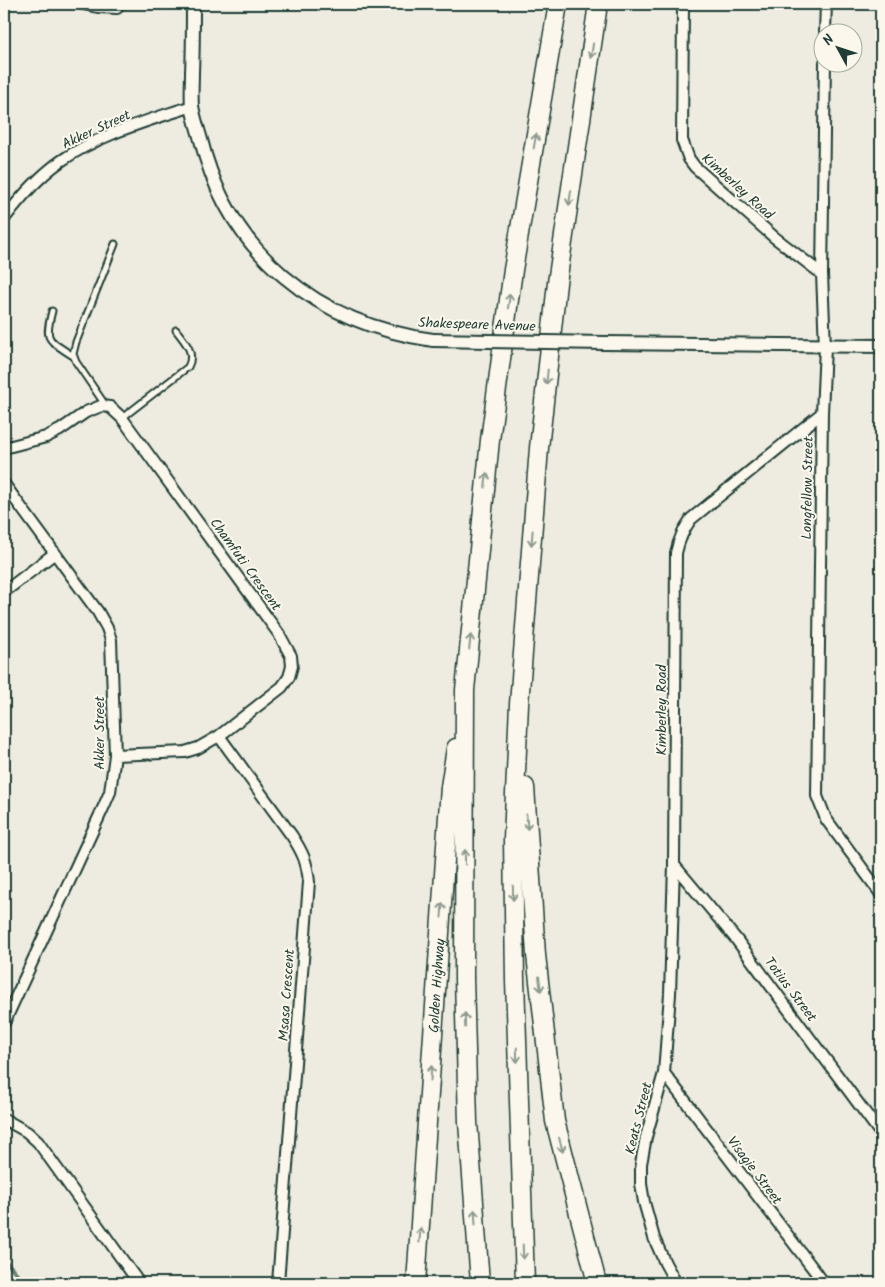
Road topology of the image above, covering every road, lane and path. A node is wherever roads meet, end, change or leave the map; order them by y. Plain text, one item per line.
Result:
1 (82, 4) edge
2 (193, 4) edge
3 (558, 4) edge
4 (598, 4) edge
5 (683, 4) edge
6 (826, 4) edge
7 (103, 6) edge
8 (117, 8) dead end
9 (825, 22) edge
10 (825, 72) edge
11 (192, 106) junction
12 (4, 219) edge
13 (115, 244) dead end
14 (822, 274) junction
15 (52, 311) dead end
16 (176, 330) dead end
17 (881, 346) edge
18 (825, 347) junction
19 (73, 356) junction
20 (106, 406) junction
21 (822, 412) junction
22 (122, 418) junction
23 (4, 448) edge
24 (4, 484) edge
25 (55, 553) junction
26 (4, 592) edge
27 (466, 690) junction
28 (519, 704) junction
29 (219, 736) junction
30 (115, 755) junction
31 (674, 865) junction
32 (881, 894) edge
33 (4, 1023) edge
34 (664, 1073) junction
35 (4, 1119) edge
36 (881, 1134) edge
37 (139, 1283) edge
38 (278, 1283) edge
39 (416, 1283) edge
40 (480, 1283) edge
41 (525, 1283) edge
42 (597, 1283) edge
43 (676, 1283) edge
44 (824, 1283) edge

1 - 7 street
2 - 11 street, Shakespeare Avenue
27 -> 3 highway
4 -> 28 highway
5 - 14 street, Kimberley Road
6 - 9 street
7 - 8 street
10 - 14 street, Longfellow Street
11 - 12 street, Akker Street
11 - 18 street, Shakespeare Avenue, bridge
13 - 19 lane
14 - 18 street, Longfellow Street
15 - 19 lane
16 - 22 lane
17 - 18 street, Shakespeare Avenue
18 - 21 street, Longfellow Street
19 - 20 lane
20 - 22 street, Chamfuti Crescent
20 - 23 street
21 - 31 street, Kimberley Road
21 - 32 street, Longfellow Street
22 - 29 street, Chamfuti Crescent
24 - 25 street, Akker Street
25 - 26 street
25 - 30 street, Akker Street
39 -> 27 highway, Golden Highway
40 -> 27 highway
28 -> 41 highway
28 -> 42 highway
29 - 30 street, Chamfuti Crescent
29 - 38 street, Msasa Crescent
30 - 33 street, Akker Street
31 - 34 street, Kimberley Road
31 - 36 street, Totius Street
34 - 43 street, Keats Street
34 - 44 street, Visagie Street
35 - 37 street

